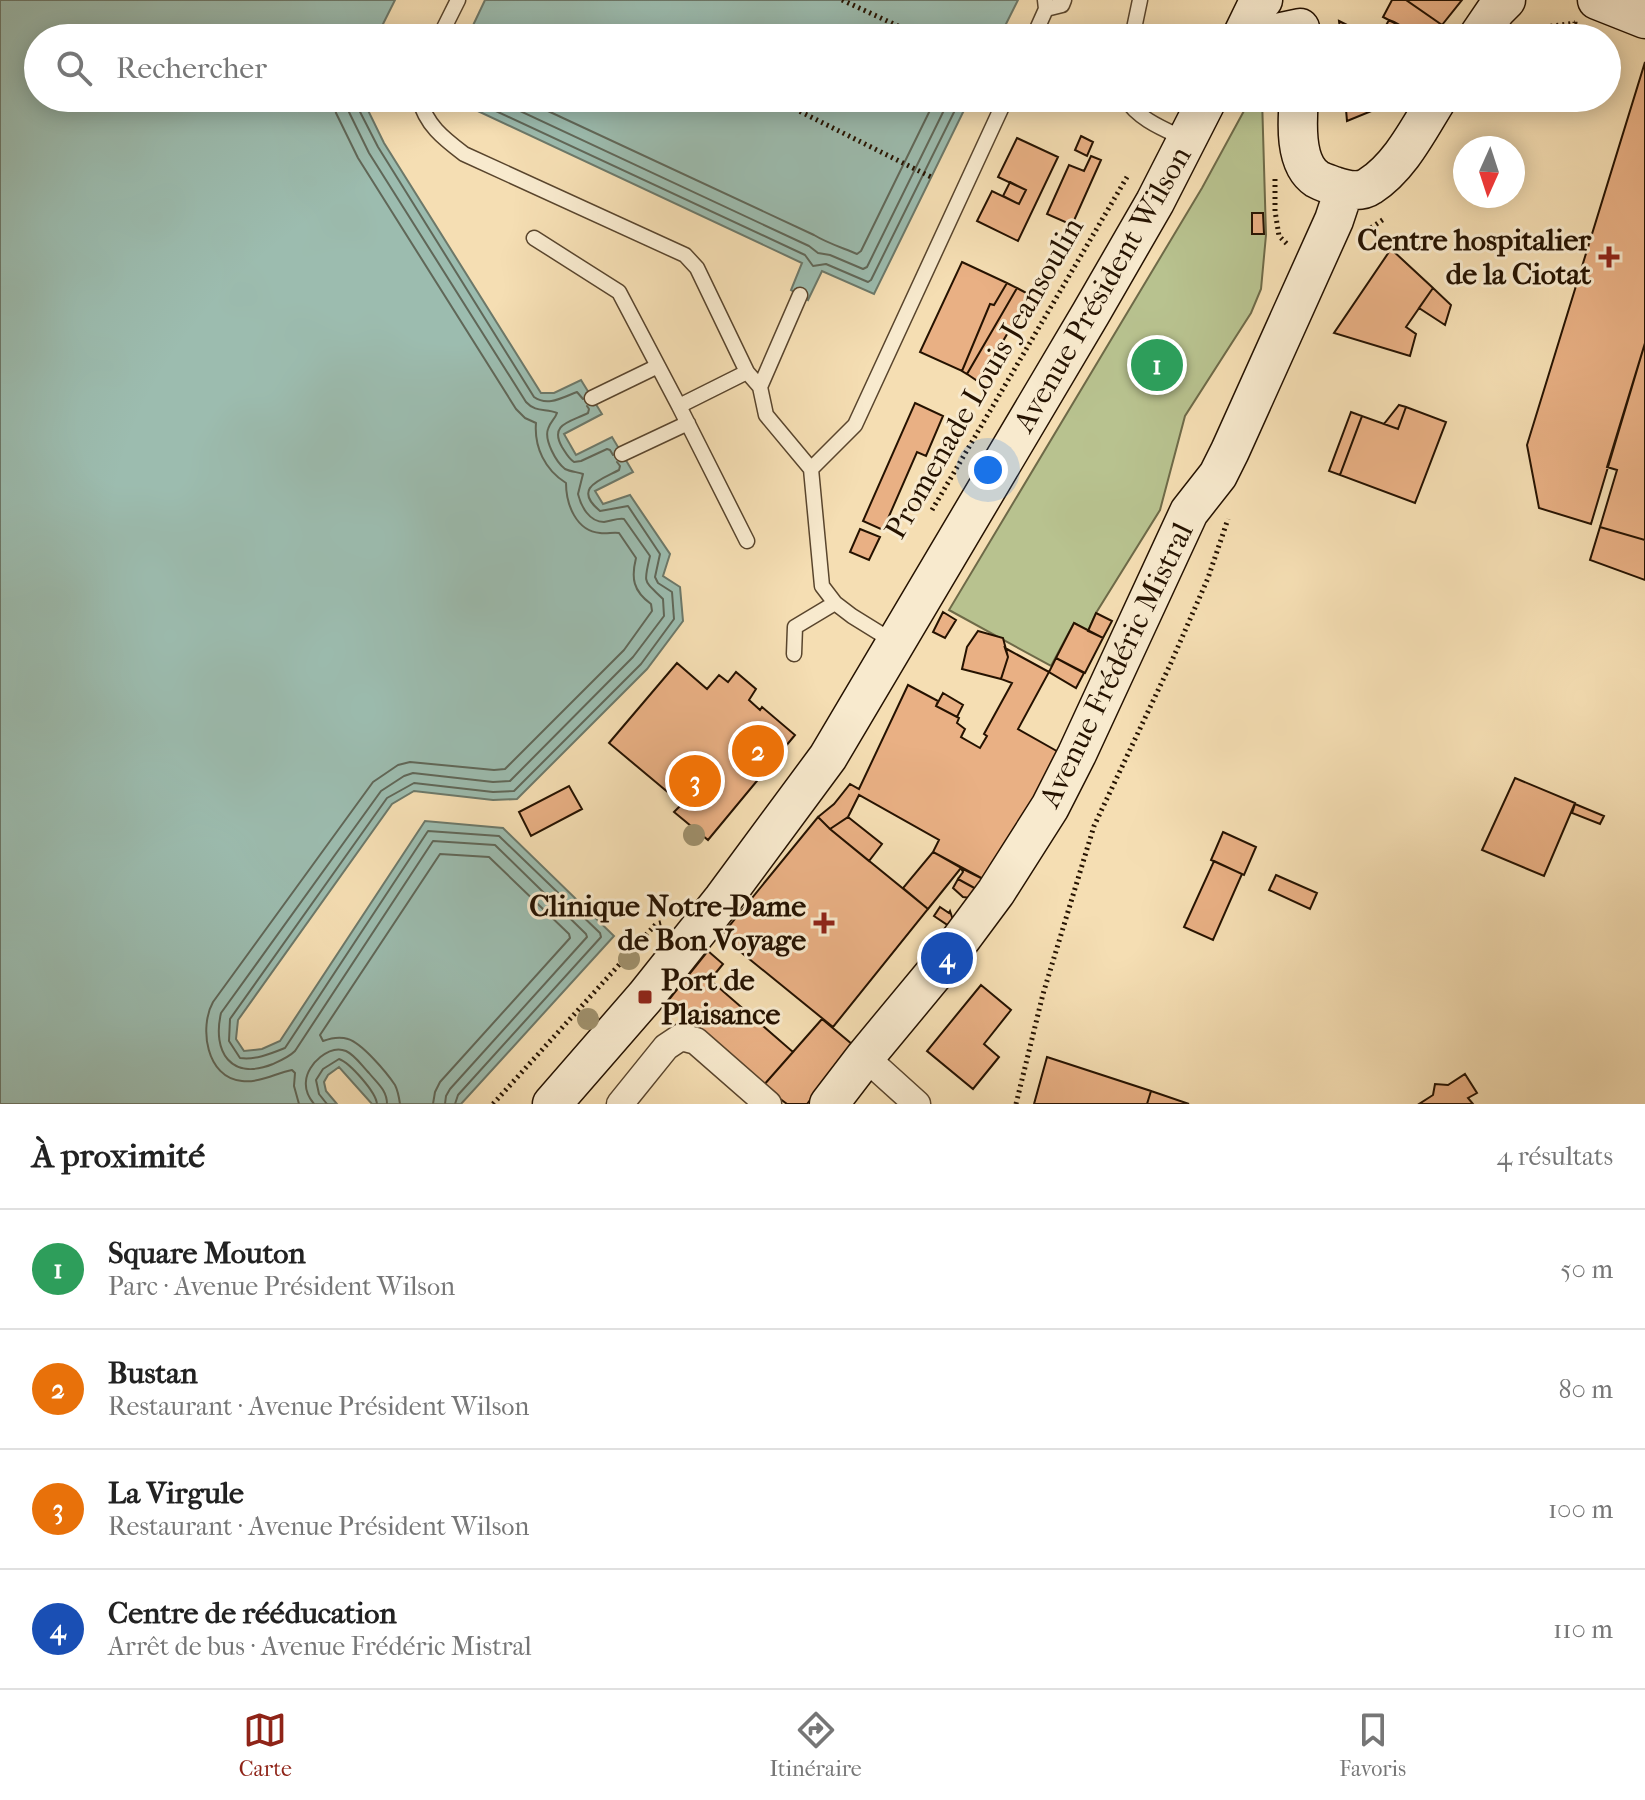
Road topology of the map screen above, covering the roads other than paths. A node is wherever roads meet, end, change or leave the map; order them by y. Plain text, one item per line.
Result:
1 (458, 0) edge
2 (1064, 0) edge
3 (1140, 0) edge
4 (1263, 0) edge
5 (1506, 0) edge
6 (1045, 4) edge
7 (1588, 6) edge
8 (1645, 19) edge
9 (446, 24) edge
10 (1038, 24) edge
11 (1135, 24) edge
12 (1248, 24) edge
13 (1486, 24) edge
14 (424, 112) edge
15 (1000, 112) edge
16 (1135, 112) edge
17 (1201, 112) edge
18 (1299, 112) edge
19 (1317, 112) edge
20 (1429, 112) edge
21 (1187, 140) junction
22 (1340, 188) junction
23 (534, 238) dead end
24 (800, 295) dead end
25 (658, 366) junction
26 (747, 372) junction
27 (760, 387) junction
28 (592, 398) dead end
29 (679, 406) junction
30 (688, 423) junction
31 (622, 454) dead end
32 (811, 469) junction
33 (747, 541) dead end
34 (835, 603) junction
35 (896, 644) junction
36 (794, 654) dead end
37 (865, 1057) junction
38 (552, 1104) edge
39 (620, 1104) edge
40 (768, 1104) edge
41 (829, 1104) edge
42 (917, 1104) edge

1 - 9 lane
2 - 6 lane
3 - 11 lane
4 - 12 street
5 - 13 street
6 - 10 lane
7 - 8 street
14 - 26 lane
15 - 32 lane
16 - 21 lane
17 - 21 street, Avenue Président Wilson
18 - 22 street
19 - 22 street
20 - 22 street
21 - 35 street, Avenue Président Wilson
22 - 37 street, Avenue Frédéric Mistral
23 - 25 lane
24 - 27 lane
25 - 28 lane
25 - 29 lane
26 - 27 lane
26 - 29 lane
27 - 32 lane
29 - 30 lane
30 - 31 lane
30 - 33 lane
32 - 34 lane
34 - 35 lane
34 - 36 lane
35 - 38 street, Avenue Président Wilson
37 - 41 street, Avenue Frédéric Mistral
37 - 42 street
39 - 40 street

